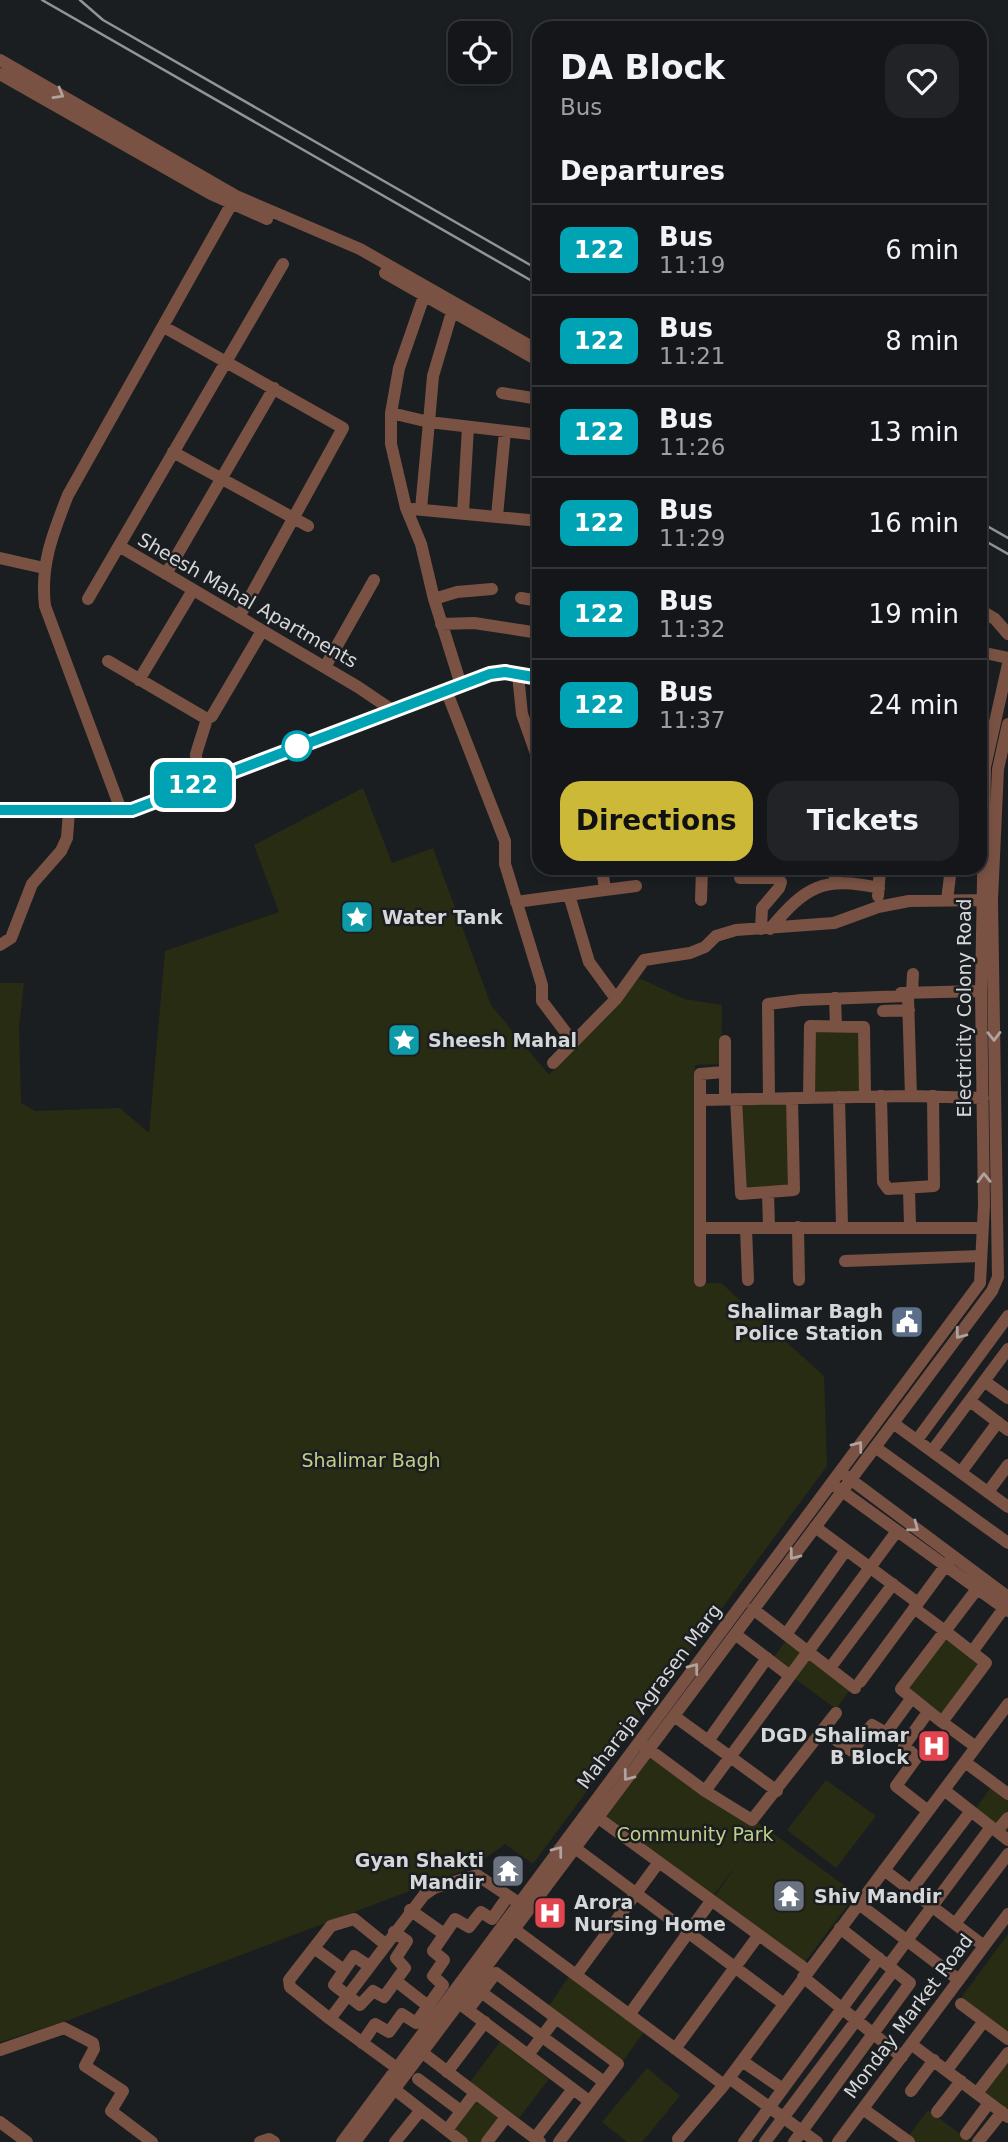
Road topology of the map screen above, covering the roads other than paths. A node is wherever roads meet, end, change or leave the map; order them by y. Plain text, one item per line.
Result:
1 (0, 60) edge
2 (0, 74) edge
3 (233, 200) junction
4 (283, 264) dead end
5 (424, 296) junction
6 (452, 312) junction
7 (164, 327) junction
8 (532, 347) edge
9 (532, 357) edge
10 (227, 361) junction
11 (274, 388) junction
12 (502, 393) dead end
13 (532, 398) edge
14 (391, 413) junction
15 (429, 422) junction
16 (468, 427) junction
17 (505, 431) junction
18 (532, 434) edge
19 (173, 452) junction
20 (221, 479) junction
21 (406, 508) junction
22 (421, 509) junction
23 (463, 513) junction
24 (497, 516) junction
25 (293, 519) junction
26 (532, 520) edge
27 (308, 526) dead end
28 (119, 546) junction
29 (0, 558) edge
30 (44, 568) junction
31 (166, 574) junction
32 (374, 580) dead end
33 (492, 589) dead end
34 (193, 590) junction
35 (434, 598) junction
36 (522, 598) dead end
37 (88, 599) dead end
38 (532, 600) edge
39 (987, 608) edge
40 (987, 614) edge
41 (239, 617) junction
42 (1008, 623) edge
43 (441, 624) junction
44 (262, 631) junction
45 (532, 632) edge
46 (1008, 634) edge
47 (987, 654) edge
48 (1008, 658) edge
49 (108, 661) dead end
50 (1008, 664) edge
51 (325, 667) junction
52 (518, 674) junction
53 (532, 677) edge
54 (139, 680) junction
55 (461, 685) junction
56 (446, 690) junction
57 (392, 710) junction
58 (207, 719) junction
59 (1008, 724) edge
60 (532, 742) edge
61 (993, 762) edge
62 (197, 783) junction
63 (0, 810) edge
64 (121, 810) junction
65 (69, 811) junction
66 (603, 875) edge
67 (702, 875) edge
68 (836, 875) edge
69 (880, 875) edge
70 (950, 875) edge
71 (740, 878) dead end
72 (834, 882) junction
73 (635, 886) dead end
74 (879, 888) junction
75 (605, 890) junction
76 (569, 895) junction
77 (701, 900) dead end
78 (947, 900) junction
79 (988, 900) junction
80 (516, 902) junction
81 (878, 907) junction
82 (765, 929) junction
83 (0, 945) edge
84 (913, 974) dead end
85 (981, 991) junction
86 (912, 992) junction
87 (775, 995) dead end
88 (835, 998) junction
89 (615, 999) junction
90 (909, 1010) junction
91 (883, 1011) dead end
92 (836, 1026) junction
93 (725, 1041) dead end
94 (573, 1042) junction
95 (553, 1063) dead end
96 (724, 1072) junction
97 (881, 1096) junction
98 (911, 1096) junction
99 (933, 1096) junction
100 (839, 1097) junction
101 (865, 1097) junction
102 (769, 1098) junction
103 (792, 1098) junction
104 (809, 1098) junction
105 (983, 1098) junction
106 (730, 1099) junction
107 (700, 1100) junction
108 (909, 1189) junction
109 (768, 1193) junction
110 (996, 1206) edge
111 (909, 1226) junction
112 (769, 1227) junction
113 (798, 1227) junction
114 (842, 1227) junction
115 (700, 1228) junction
116 (746, 1228) junction
117 (982, 1228) junction
118 (981, 1256) junction
119 (845, 1261) dead end
120 (981, 1271) junction
121 (748, 1280) dead end
122 (799, 1280) dead end
123 (1003, 1280) edge
124 (700, 1281) dead end
125 (1008, 1316) edge
126 (1008, 1349) edge
127 (924, 1358) junction
128 (935, 1367) junction
129 (984, 1381) junction
130 (1008, 1398) edge
131 (970, 1401) junction
132 (893, 1423) junction
133 (1003, 1426) edge
134 (917, 1440) junction
135 (875, 1447) junction
136 (932, 1451) junction
137 (1008, 1465) edge
138 (961, 1472) junction
139 (845, 1475) junction
140 (836, 1487) junction
141 (988, 1492) junction
142 (1008, 1507) edge
143 (815, 1527) junction
144 (897, 1531) junction
145 (1008, 1543) edge
146 (846, 1550) junction
147 (949, 1560) junction
148 (870, 1568) junction
149 (893, 1584) junction
150 (977, 1589) junction
151 (1006, 1602) edge
152 (916, 1605) junction
153 (746, 1612) junction
154 (945, 1631) junction
155 (786, 1633) junction
156 (735, 1634) junction
157 (809, 1650) junction
158 (972, 1651) junction
159 (766, 1658) junction
160 (830, 1668) junction
161 (790, 1676) junction
162 (911, 1699) junction
163 (1008, 1704) edge
164 (928, 1712) junction
165 (836, 1713) dead end
166 (674, 1716) junction
167 (942, 1722) junction
168 (823, 1731) junction
169 (708, 1741) junction
170 (644, 1746) junction
171 (976, 1747) junction
172 (730, 1758) junction
173 (965, 1762) junction
174 (944, 1790) junction
175 (705, 1791) junction
176 (777, 1791) junction
177 (1008, 1794) edge
178 (928, 1811) junction
179 (971, 1811) junction
180 (597, 1817) junction
181 (1008, 1818) edge
182 (994, 1829) junction
183 (1008, 1840) edge
184 (575, 1848) junction
185 (1008, 1854) edge
186 (659, 1862) junction
187 (884, 1870) junction
188 (911, 1890) junction
189 (636, 1893) junction
190 (711, 1901) junction
191 (519, 1903) junction
192 (859, 1904) junction
193 (933, 1906) junction
194 (410, 1910) junction
195 (1008, 1914) edge
196 (956, 1924) junction
197 (840, 1928) junction
198 (514, 1929) junction
199 (394, 1931) junction
200 (688, 1932) junction
201 (444, 1934) junction
202 (758, 1936) junction
203 (907, 1941) junction
204 (385, 1944) junction
205 (985, 1945) junction
206 (314, 1948) junction
207 (887, 1965) junction
208 (369, 1966) junction
209 (735, 1967) junction
210 (344, 1970) junction
211 (805, 1974) junction
212 (576, 1975) junction
213 (959, 1980) junction
214 (396, 1981) junction
215 (481, 1992) junction
216 (347, 1996) junction
217 (784, 2004) junction
218 (961, 2004) dead end
219 (428, 2006) junction
220 (463, 2006) junction
221 (842, 2009) junction
222 (629, 2015) junction
223 (556, 2018) junction
224 (330, 2019) junction
225 (856, 2021) junction
226 (984, 2021) junction
227 (485, 2022) junction
228 (872, 2034) junction
229 (542, 2036) junction
230 (1008, 2039) edge
231 (362, 2043) junction
232 (911, 2044) junction
233 (417, 2049) junction
234 (675, 2049) junction
235 (0, 2050) edge
236 (1008, 2053) edge
237 (528, 2055) junction
238 (902, 2057) junction
239 (934, 2060) junction
240 (742, 2061) junction
241 (947, 2070) junction
242 (401, 2071) junction
243 (447, 2072) junction
244 (418, 2080) dead end
245 (961, 2081) junction
246 (604, 2082) junction
247 (726, 2082) junction
248 (394, 2089) junction
249 (573, 2089) junction
250 (783, 2089) junction
251 (911, 2091) dead end
252 (475, 2093) junction
253 (977, 2093) junction
254 (589, 2101) junction
255 (989, 2103) junction
256 (769, 2108) junction
257 (863, 2109) junction
258 (421, 2110) junction
259 (461, 2111) junction
260 (937, 2112) dead end
261 (1005, 2114) edge
262 (506, 2117) junction
263 (783, 2118) junction
264 (0, 2122) edge
265 (447, 2130) junction
266 (802, 2131) junction
267 (965, 2134) dead end
268 (678, 2139) dead end
269 (493, 2140) edge
270 (538, 2140) edge
271 (147, 2141) edge
272 (348, 2141) edge
273 (27, 2142) edge
274 (260, 2142) edge
275 (274, 2142) edge
276 (395, 2142) edge
277 (462, 2142) edge
278 (559, 2142) edge
279 (744, 2142) edge
280 (765, 2142) edge
281 (794, 2142) edge
282 (817, 2142) edge
283 (838, 2142) edge
284 (909, 2142) edge
285 (978, 2142) edge

1 -> 3 street
2 - 3 street
3 - 5 street
3 - 7 street
3 - 8 street
4 - 10 street
5 - 6 street
5 - 14 street
6 - 9 street
6 - 15 street
7 - 10 street
7 - 30 street
10 - 11 street
10 - 19 street
11 - 20 street
11 - 25 street
12 - 13 street
14 - 15 street
14 - 21 street
15 - 16 street
15 - 22 street
16 - 17 street
16 - 23 street
17 - 18 street
17 - 24 street
19 - 20 street
19 - 28 street
20 - 25 street
20 - 31 street
21 - 22 street
21 - 35 street
22 - 23 street
23 - 24 street
24 - 26 street
25 - 27 street
25 - 41 street
28 - 31 street, Sheesh Mahal Apartments
28 - 37 street
29 - 30 street
30 - 64 street
31 - 34 street, Sheesh Mahal Apartments
32 - 51 street
33 - 35 street
34 - 41 street, Sheesh Mahal Apartments
34 - 54 street
35 - 43 street
36 - 38 street
39 - 42 street
40 - 46 street
41 - 44 street, Sheesh Mahal Apartments
43 - 45 street
43 - 55 street
44 - 51 street, Sheesh Mahal Apartments
44 - 58 street
47 - 48 street
49 - 54 street
50 - 61 street, Electricity Colony Road
51 - 57 street, Sheesh Mahal Apartments
52 - 53 street
52 - 55 street
52 - 60 street
54 - 58 street
55 - 56 street
56 - 57 street
56 - 80 street
57 - 62 street
58 - 62 street
59 - 61 street, Electricity Colony Road
61 - 79 street, Electricity Colony Road
62 - 64 street
63 - 65 street
64 - 65 street
65 - 83 street
66 - 75 street
67 - 77 street
68 - 72 street
69 - 74 street
70 - 78 street
71 - 82 street
72 - 74 street
72 - 82 street
73 - 75 street
74 - 81 street
75 - 76 street
76 - 80 street
76 - 89 street
78 - 79 street
78 - 81 street
79 - 85 street, Electricity Colony Road
79 -> 110 street, Electricity Colony Road
80 - 94 street
81 - 82 street
82 - 89 street
84 - 86 street
85 - 86 street
85 - 105 street, Electricity Colony Road
86 - 87 street
88 - 90 street
88 - 92 street
88 - 102 street
89 - 94 street
90 - 91 street
90 - 98 street
92 - 101 street
92 - 104 street
93 - 96 street
94 - 95 street
96 - 106 street
96 - 107 street
97 - 98 street
97 - 101 street
97 - 108 street
98 - 99 street
99 - 105 street
99 - 108 street
100 - 101 street
100 - 104 street
100 - 114 street
102 - 103 street
102 - 106 street
103 - 104 street
103 - 109 street
110 -> 105 street, Electricity Colony Road
106 - 107 street
106 - 109 street
107 - 115 street
108 - 111 street
109 - 112 street
110 - 117 street, Electricity Colony Road
110 - 123 street, Electricity Colony Road
111 - 114 street
111 - 117 street
112 - 113 street
112 - 116 street
113 - 114 street
113 - 122 street
115 - 116 street
115 - 124 street
116 - 121 street
117 - 118 street, Electricity Colony Road
118 - 119 street
118 - 120 street, Electricity Colony Road
120 - 123 street
120 - 127 street, Maharaja Agrasen Marg
123 -> 128 street, Maharaja Agrasen Marg
125 - 134 street
126 - 129 street
127 - 128 street
139 -> 127 street, Maharaja Agrasen Marg
128 - 132 street, Maharaja Agrasen Marg
129 - 130 street
129 - 131 street
131 - 133 street
131 - 136 street
132 - 134 street
132 - 135 street, Maharaja Agrasen Marg
133 - 138 street
134 - 136 street
135 - 139 street, Maharaja Agrasen Marg
135 - 145 street
136 - 138 street
137 - 141 street
138 - 141 street
139 - 140 street, Maharaja Agrasen Marg
139 -> 147 street
140 - 143 street, Maharaja Agrasen Marg
140 - 144 street
140 - 153 street, Maharaja Agrasen Marg
141 - 142 street
143 - 146 street
143 -> 153 street, Maharaja Agrasen Marg
144 - 147 street
144 - 148 street
146 - 148 street
146 - 155 street
147 - 150 street
147 - 151 street
147 - 152 street
148 - 149 street
148 - 157 street
149 - 152 street
149 - 160 street
150 - 151 street
150 - 154 street
151 - 158 street
152 - 154 street
152 - 160 street
153 - 155 street
153 - 156 street, Maharaja Agrasen Marg
170 -> 153 street, Maharaja Agrasen Marg
154 - 158 street
154 - 162 street
155 - 157 street
156 - 159 street
156 - 166 street, Maharaja Agrasen Marg
157 - 160 street
157 - 161 street
158 - 167 street
159 - 161 street
159 - 169 street
161 - 172 street
162 - 164 street
162 - 168 street
163 - 171 street
164 - 167 street
164 - 178 street
165 - 168 street
166 - 169 street
166 - 170 street, Maharaja Agrasen Marg
167 - 171 street
168 - 176 street
169 - 172 street
170 - 175 street
170 -> 180 street, Maharaja Agrasen Marg
191 -> 170 street, Maharaja Agrasen Marg
171 - 173 street
172 - 175 street
172 - 176 street
173 - 174 street
173 - 177 street
174 - 178 street
174 - 179 street
175 - 176 street
178 - 187 street
179 - 182 street
179 - 188 street
180 - 184 street, Maharaja Agrasen Marg
180 - 186 street
181 - 182 street
182 - 183 street
182 - 193 street
184 - 189 street
184 - 191 street, Maharaja Agrasen Marg
185 - 196 street
186 - 189 street
186 - 190 street
187 - 188 street
187 - 192 street
188 - 193 street
189 - 200 street
189 - 212 street
190 - 200 street
190 - 202 street
191 - 194 street
191 - 198 street, Maharaja Agrasen Marg
191 - 201 street
191 - 233 street, Maharaja Agrasen Marg
192 - 197 street
192 - 203 street
193 - 196 street
193 - 203 street
194 - 199 street
194 - 201 street
195 - 205 street, Monday Market Road
196 - 205 street
197 - 207 street
197 - 211 street
198 - 212 street
198 - 220 street, Maharaja Agrasen Marg
199 - 204 street
199 - 214 street
200 - 209 street
200 - 222 street
201 - 219 street
202 - 209 street
202 - 211 street
203 - 207 street
203 - 213 street
204 - 206 street
204 - 208 street
205 - 213 street, Monday Market Road
206 - 210 street
206 - 224 street
207 - 221 street
207 - 225 street
207 - 228 street
208 - 210 street
208 - 216 street
209 - 217 street
209 - 234 street
210 - 216 street
211 - 217 street
211 - 221 street
212 - 222 street
213 - 232 street, Monday Market Road
214 - 216 street
214 - 219 street
215 - 220 street
215 - 223 street
215 - 229 street
216 - 224 street
217 - 240 street
218 - 226 street
219 - 231 street
220 - 227 street
220 - 233 street, Maharaja Agrasen Marg
221 - 225 street
221 - 250 street
222 - 234 street
223 - 229 street
223 - 246 street
224 - 231 street
225 - 228 street
225 - 263 street
226 - 230 street
226 - 241 street
227 - 237 street
227 - 243 street
228 - 238 street
228 - 266 street
229 - 237 street
229 - 246 street
231 - 242 street
232 - 238 street, Monday Market Road
232 - 239 street
233 - 242 street, Maharaja Agrasen Marg
233 - 243 street
234 - 247 street
235 - 271 street
236 - 253 street
237 - 249 street
238 - 257 street, Monday Market Road
239 - 241 street
239 - 251 street
240 - 247 street
240 - 250 street
241 - 245 street
242 - 248 street, Maharaja Agrasen Marg
242 - 272 street, Maharaja Agrasen Marg
243 - 252 street
244 - 259 street
245 - 253 street
245 - 260 street
246 - 254 street
247 - 256 street
247 - 268 street
248 - 258 street
248 - 272 street, Maharaja Agrasen Marg
249 - 254 street
249 - 270 street
250 - 256 street
252 - 259 street
252 - 262 street
253 - 255 street
254 - 278 street
255 - 261 street
255 - 267 street
256 - 263 street
256 - 279 street
257 - 283 street, Monday Market Road
257 - 284 street
258 - 265 street
258 - 276 street
259 - 265 street
261 - 285 street
262 - 269 street
262 - 270 street
263 - 266 street
263 - 280 street
264 - 273 street
265 - 277 street
266 - 281 street
266 - 282 street
274 - 275 street

